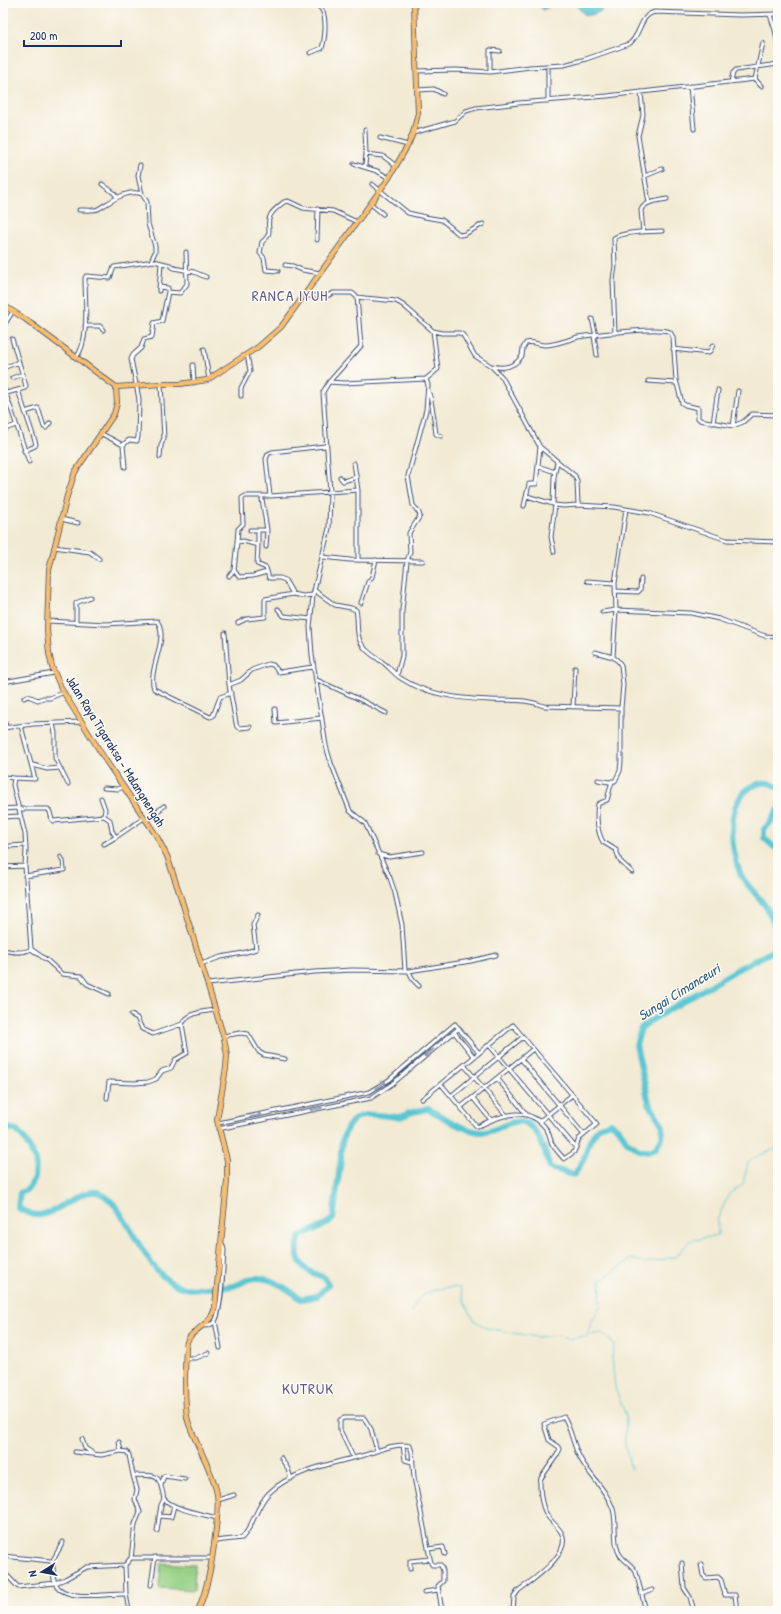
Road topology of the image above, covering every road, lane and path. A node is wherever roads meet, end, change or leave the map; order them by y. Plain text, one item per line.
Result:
1 (314, 3) edge
2 (386, 3) edge
3 (394, 3) edge
4 (414, 3) edge
5 (778, 14) edge
6 (770, 15) junction
7 (763, 43) dead end
8 (778, 45) edge
9 (500, 51) dead end
10 (310, 53) dead end
11 (778, 64) edge
12 (548, 66) junction
13 (757, 68) junction
14 (417, 71) junction
15 (490, 72) junction
16 (755, 79) junction
17 (731, 82) junction
18 (690, 86) junction
19 (761, 86) dead end
20 (418, 90) junction
21 (642, 92) junction
22 (443, 94) dead end
23 (548, 101) junction
24 (694, 129) dead end
25 (365, 130) dead end
26 (413, 133) junction
27 (380, 138) dead end
28 (408, 145) junction
29 (366, 154) junction
30 (140, 164) dead end
31 (354, 164) dead end
32 (365, 166) junction
33 (396, 166) junction
34 (662, 169) dead end
35 (645, 176) junction
36 (389, 178) junction
37 (102, 184) dead end
38 (372, 184) dead end
39 (380, 190) junction
40 (142, 194) junction
41 (117, 197) junction
42 (667, 199) dead end
43 (649, 203) junction
44 (371, 204) junction
45 (318, 209) junction
46 (79, 210) dead end
47 (383, 214) dead end
48 (357, 222) junction
49 (483, 224) dead end
50 (662, 231) dead end
51 (643, 232) junction
52 (317, 240) dead end
53 (186, 252) dead end
54 (151, 261) junction
55 (161, 263) junction
56 (285, 265) dead end
57 (187, 270) junction
58 (278, 271) dead end
59 (321, 272) junction
60 (206, 277) dead end
61 (159, 287) junction
62 (159, 291) dead end
63 (168, 292) junction
64 (304, 296) junction
65 (357, 297) junction
66 (3, 305) edge
67 (13, 311) junction
68 (592, 318) dead end
69 (85, 326) junction
70 (3, 327) edge
71 (103, 330) dead end
72 (433, 331) junction
73 (615, 333) junction
74 (595, 336) junction
75 (12, 339) dead end
76 (713, 345) dead end
77 (204, 349) dead end
78 (673, 349) junction
79 (247, 354) junction
80 (597, 355) dead end
81 (76, 358) junction
82 (20, 362) junction
83 (193, 365) dead end
84 (491, 366) junction
85 (3, 368) edge
86 (23, 374) junction
87 (12, 378) dead end
88 (209, 379) junction
89 (426, 379) junction
90 (648, 381) dead end
91 (329, 382) junction
92 (194, 383) junction
93 (676, 383) junction
94 (161, 384) junction
95 (3, 385) edge
96 (138, 386) junction
97 (116, 387) junction
98 (18, 390) junction
99 (718, 390) dead end
100 (428, 391) junction
101 (738, 391) dead end
102 (4, 394) edge
103 (241, 396) dead end
104 (25, 412) junction
105 (778, 415) edge
106 (50, 423) dead end
107 (713, 423) junction
108 (16, 425) junction
109 (734, 426) junction
110 (3, 427) edge
111 (102, 434) junction
112 (441, 436) dead end
113 (123, 445) junction
114 (325, 446) junction
115 (540, 447) junction
116 (24, 450) junction
117 (160, 457) dead end
118 (29, 462) dead end
119 (557, 462) junction
120 (354, 464) dead end
121 (538, 466) junction
122 (125, 467) dead end
123 (555, 472) junction
124 (340, 477) dead end
125 (357, 478) junction
126 (358, 490) junction
127 (330, 492) junction
128 (270, 496) junction
129 (527, 496) junction
130 (262, 499) dead end
131 (554, 504) junction
132 (578, 505) junction
133 (524, 506) dead end
134 (626, 509) junction
135 (61, 519) junction
136 (78, 523) dead end
137 (250, 530) dead end
138 (267, 530) junction
139 (258, 531) junction
140 (237, 542) junction
141 (778, 542) edge
142 (258, 545) junction
143 (54, 547) junction
144 (266, 547) dead end
145 (554, 552) dead end
146 (323, 557) junction
147 (99, 559) dead end
148 (358, 560) junction
149 (376, 560) junction
150 (407, 561) junction
151 (423, 561) dead end
152 (234, 570) junction
153 (267, 572) junction
154 (229, 576) dead end
155 (641, 578) dead end
156 (587, 581) dead end
157 (615, 583) junction
158 (314, 590) junction
159 (615, 591) junction
160 (293, 594) junction
161 (313, 595) junction
162 (90, 597) dead end
163 (361, 603) dead end
164 (278, 609) dead end
165 (616, 610) junction
166 (602, 612) dead end
167 (311, 619) junction
168 (48, 621) junction
169 (76, 622) junction
170 (238, 623) dead end
171 (225, 633) dead end
172 (778, 637) edge
173 (596, 652) dead end
174 (613, 657) junction
175 (313, 667) junction
176 (575, 668) dead end
177 (54, 673) junction
178 (397, 675) junction
179 (317, 680) junction
180 (3, 682) edge
181 (229, 685) junction
182 (64, 692) junction
183 (231, 693) junction
184 (24, 698) dead end
185 (573, 706) junction
186 (621, 708) junction
187 (275, 709) dead end
188 (3, 713) edge
189 (386, 713) dead end
190 (322, 718) junction
191 (82, 722) junction
192 (53, 724) junction
193 (21, 726) junction
194 (250, 727) dead end
195 (5, 728) edge
196 (33, 766) junction
197 (60, 768) junction
198 (3, 777) edge
199 (14, 778) junction
200 (598, 780) dead end
201 (612, 781) junction
202 (68, 784) dead end
203 (124, 787) junction
204 (104, 788) dead end
205 (101, 798) dead end
206 (164, 806) dead end
207 (18, 808) junction
208 (3, 809) edge
209 (20, 816) junction
210 (104, 816) junction
211 (3, 817) edge
212 (145, 819) junction
213 (116, 837) junction
214 (104, 844) dead end
215 (26, 845) junction
216 (10, 846) dead end
217 (423, 852) dead end
218 (378, 854) junction
219 (60, 857) dead end
220 (24, 866) junction
221 (3, 867) edge
222 (632, 872) dead end
223 (26, 876) junction
224 (258, 915) dead end
225 (31, 949) junction
226 (3, 950) edge
227 (496, 955) dead end
228 (201, 964) junction
229 (407, 971) junction
230 (208, 984) junction
231 (419, 986) dead end
232 (108, 994) dead end
233 (215, 1010) junction
234 (131, 1015) dead end
235 (182, 1024) junction
236 (450, 1028) junction
237 (459, 1028) junction
238 (454, 1032) junction
239 (223, 1036) junction
240 (523, 1037) junction
241 (489, 1045) junction
242 (533, 1049) junction
243 (479, 1053) junction
244 (474, 1057) junction
245 (499, 1057) junction
246 (285, 1059) dead end
247 (521, 1059) junction
248 (464, 1065) junction
249 (509, 1069) junction
250 (474, 1077) junction
251 (496, 1078) junction
252 (441, 1084) junction
253 (484, 1088) junction
254 (572, 1095) junction
255 (451, 1096) junction
256 (107, 1098) dead end
257 (422, 1098) dead end
258 (472, 1098) junction
259 (560, 1105) junction
260 (461, 1107) junction
261 (527, 1115) junction
262 (548, 1115) junction
263 (507, 1116) junction
264 (491, 1120) junction
265 (540, 1121) junction
266 (218, 1124) junction
267 (218, 1129) junction
268 (584, 1135) junction
269 (576, 1148) junction
270 (219, 1286) junction
271 (215, 1321) junction
272 (203, 1326) junction
273 (220, 1348) dead end
274 (208, 1353) dead end
275 (186, 1358) junction
276 (82, 1438) dead end
277 (119, 1442) dead end
278 (403, 1445) junction
279 (121, 1451) junction
280 (377, 1451) junction
281 (75, 1452) dead end
282 (95, 1455) junction
283 (353, 1457) junction
284 (281, 1458) dead end
285 (412, 1462) junction
286 (134, 1475) junction
287 (185, 1479) dead end
288 (291, 1479) junction
289 (161, 1485) junction
290 (234, 1495) dead end
291 (164, 1499) junction
292 (218, 1500) junction
293 (174, 1506) junction
294 (159, 1516) junction
295 (217, 1518) junction
296 (158, 1531) dead end
297 (214, 1540) junction
298 (63, 1542) dead end
299 (428, 1549) junction
300 (445, 1554) dead end
301 (3, 1556) edge
302 (155, 1557) junction
303 (131, 1558) junction
304 (212, 1558) junction
305 (430, 1559) junction
306 (52, 1562) junction
307 (682, 1563) dead end
308 (701, 1564) dead end
309 (125, 1565) junction
310 (410, 1569) dead end
311 (3, 1571) edge
312 (55, 1582) junction
313 (151, 1585) dead end
314 (438, 1590) junction
315 (652, 1590) dead end
316 (424, 1592) dead end
317 (126, 1594) junction
318 (642, 1594) junction
319 (129, 1611) edge
320 (198, 1611) edge
321 (442, 1611) edge
322 (513, 1611) edge
323 (646, 1611) edge
324 (694, 1611) edge
325 (737, 1611) edge

1 - 10 street
2 - 3 street
4 - 14 main road
5 - 6 street
6 - 8 street
6 - 12 street
7 - 13 street
9 - 15 street
11 - 13 street
12 - 15 street
12 - 23 street
13 - 16 street
13 - 17 street
14 - 15 street
14 - 20 main road
16 - 17 street
16 - 19 street
17 - 18 street
18 - 21 street
18 - 24 street
20 - 22 street
20 - 26 main road
21 - 23 street
21 - 35 street
23 - 26 street
25 - 29 street
26 - 28 main road
27 - 28 street
28 - 33 main road
29 - 32 street
29 - 33 street
30 - 40 street
31 - 32 street
32 - 36 street
33 - 36 main road
34 - 35 street
35 - 43 street
36 - 39 main road
37 - 41 street
38 - 39 street
39 - 44 main road
39 - 49 street
40 - 41 street
40 - 54 street
41 - 46 street
42 - 43 street
43 - 51 street
44 - 47 street
44 - 48 main road
45 - 48 street
45 - 52 street
45 - 58 street
48 - 59 main road
50 - 51 street
51 - 73 street
53 - 57 street
54 - 55 street
54 - 69 street
55 - 57 street
55 - 61 street
56 - 59 street
57 - 60 street
57 - 63 street
59 - 64 main road
61 - 62 street
61 - 63 street
63 - 96 street
64 - 65 street
64 - 79 main road
65 - 72 street
65 - 91 street
66 - 67 main road
67 - 70 street
67 - 81 main road
68 - 74 street
69 - 71 street
69 - 81 street
72 - 84 street
72 - 89 street
73 - 74 street
73 - 78 street
74 - 80 street
74 - 84 street
75 - 82 street
76 - 78 street
77 - 88 street
78 - 93 street
79 - 88 main road
79 - 103 street
81 - 97 main road
82 - 85 street
82 - 86 street
83 - 92 street
84 - 115 street
86 - 87 street
86 - 98 street
88 - 92 main road
89 - 91 street
89 - 100 street
90 - 93 street
91 - 114 street
92 - 94 main road
93 - 107 street
94 - 96 main road
94 - 117 street
95 - 102 street
96 - 97 main road
96 - 113 street
97 - 111 main road, Jalan Raya Tigaraksa - Malangnengah
98 - 102 street
98 - 104 street
99 - 107 street
100 - 112 street
100 - 150 street
101 - 109 street
102 - 108 street
104 - 106 street
104 - 116 street
105 - 109 street
107 - 109 street
108 - 110 street
108 - 116 street
111 - 113 street
111 - 135 main road, Jalan Raya Tigaraksa - Malangnengah
113 - 122 street
114 - 127 street
114 - 128 street
115 - 119 street
115 - 121 street
116 - 118 street
119 - 123 street
119 - 132 street
120 - 125 street
121 - 123 street
121 - 129 street
123 - 131 street
124 - 125 street
125 - 126 street
126 - 127 street
126 - 148 street
127 - 128 street
127 - 146 street
128 - 140 street
129 - 131 street
129 - 133 street
130 - 138 street
131 - 132 street
131 - 145 street
132 - 134 street
134 - 141 street
134 - 157 street
135 - 136 street
135 - 143 main road, Jalan Raya Tigaraksa - Malangnengah
137 - 139 street
138 - 139 street
138 - 144 street
139 - 142 street
140 - 142 street
140 - 152 street
142 - 153 street
143 - 147 street
143 - 168 main road, Jalan Raya Tigaraksa - Malangnengah
146 - 148 street
146 - 158 street
148 - 149 street
149 - 150 street
149 - 163 street
150 - 151 street
150 - 178 street
152 - 153 street
152 - 154 street
153 - 160 street
155 - 159 street
156 - 157 street
157 - 159 street
158 - 161 street
158 - 178 street
159 - 165 street
160 - 161 street
160 - 170 street
161 - 167 street
162 - 169 street
164 - 167 street
165 - 166 street
165 - 172 street
165 - 174 street
167 - 175 street
168 - 169 street
168 - 177 main road, Jalan Raya Tigaraksa - Malangnengah
169 - 183 street
171 - 181 street
173 - 174 street
174 - 186 street
175 - 179 street
175 - 181 street
176 - 185 street
177 - 180 street
177 - 182 main road, Jalan Raya Tigaraksa - Malangnengah
178 - 185 street
179 - 189 street
179 - 190 street
181 - 183 street
182 - 184 street
182 - 191 main road, Jalan Raya Tigaraksa - Malangnengah
183 - 194 street
185 - 186 street
186 - 201 street
187 - 190 street
188 - 195 street
190 - 218 street
191 - 192 street
191 - 203 main road, Jalan Raya Tigaraksa - Malangnengah
192 - 193 street
192 - 197 street
193 - 195 street
193 - 196 street
196 - 197 street
196 - 199 street
197 - 202 street
198 - 199 street
199 - 207 street
200 - 201 street
201 - 222 street
203 - 204 street
203 - 212 main road, Jalan Raya Tigaraksa - Malangnengah
205 - 210 street
206 - 212 street
207 - 208 street
207 - 209 street
207 - 210 street
209 - 211 street
209 - 215 street
210 - 213 street
212 - 213 street
212 - 228 main road, Jalan Raya Tigaraksa - Malangnengah
213 - 214 street
215 - 216 street
215 - 220 street
217 - 218 street
218 - 229 street
219 - 223 street
220 - 221 street
220 - 223 street
223 - 225 street
224 - 228 street
225 - 226 street
225 - 232 street
227 - 229 street
228 - 230 main road, Jalan Raya Tigaraksa - Malangnengah
229 - 230 street
229 - 231 street
230 - 233 main road, Jalan Raya Tigaraksa - Malangnengah
233 - 235 street
233 - 239 main road, Jalan Raya Tigaraksa - Malangnengah
234 - 235 street
235 - 256 street
236 - 237 street
236 - 238 street
266 -> 236 street
237 - 238 street
237 - 243 street
238 - 244 street
238 -> 267 street
239 - 246 street
239 - 266 main road, Jalan Raya Tigaraksa - Malangnengah
240 - 241 street
240 - 242 street
240 - 245 street
241 - 243 street
241 - 245 street
242 - 247 street
242 - 254 street
243 - 244 street
244 - 248 street
245 - 249 street
245 - 250 street
247 - 249 street
247 - 259 street
248 - 250 street
248 - 252 street
249 - 251 street
249 - 262 street
250 - 253 street
250 - 255 street
251 - 253 street
251 - 261 street
252 - 255 street
252 - 257 street
253 - 258 street
253 - 263 street
254 - 259 street
254 - 268 street
255 - 260 street
258 - 260 street
258 - 264 street
259 - 262 street
259 - 268 street
260 - 264 street
261 - 263 street
261 - 265 street
262 - 265 street
262 - 269 street
263 - 264 street
265 - 269 street
266 - 267 main road, Jalan Raya Tigaraksa - Malangnengah
267 - 270 main road, Jalan Raya Tigaraksa - Malangnengah
268 - 269 street
270 - 271 street
270 - 272 main road, Jalan Raya Tigaraksa - Malangnengah
271 - 272 street
271 - 273 street
272 - 275 main road, Jalan Raya Tigaraksa - Malangnengah
274 - 275 street
275 - 292 main road, Jalan Raya Tigaraksa - Malangnengah
276 - 282 street
277 - 279 street
278 - 280 street
278 - 285 street
278 - 285 street
279 - 282 street
279 - 286 street
280 - 283 street
280 - 283 street
281 - 282 street
283 - 288 street
284 - 288 street
285 - 299 street
286 - 289 street
286 - 303 street
287 - 289 street
288 - 297 street
289 - 291 street
290 - 292 street
291 - 293 street
291 - 294 street
292 - 295 main road, Jalan Raya Tigaraksa - Malangnengah
293 - 294 street
293 - 295 street
294 - 296 street
295 - 297 main road, Jalan Raya Tigaraksa - Malangnengah
297 - 304 main road, Jalan Raya Tigaraksa - Malangnengah
298 - 306 street
299 - 300 street
299 - 305 street
301 - 306 street
302 - 303 street
302 - 304 street
302 - 313 street
303 - 309 street
304 - 320 main road, Jalan Raya Tigaraksa - Malangnengah
305 - 310 street
305 - 314 street
306 - 312 street
307 - 324 street
308 - 325 street
309 - 312 street
309 - 317 street
311 - 312 street
312 - 317 street
314 - 316 street
314 - 321 street
315 - 318 street
317 - 319 street
318 - 322 street
318 - 323 street

